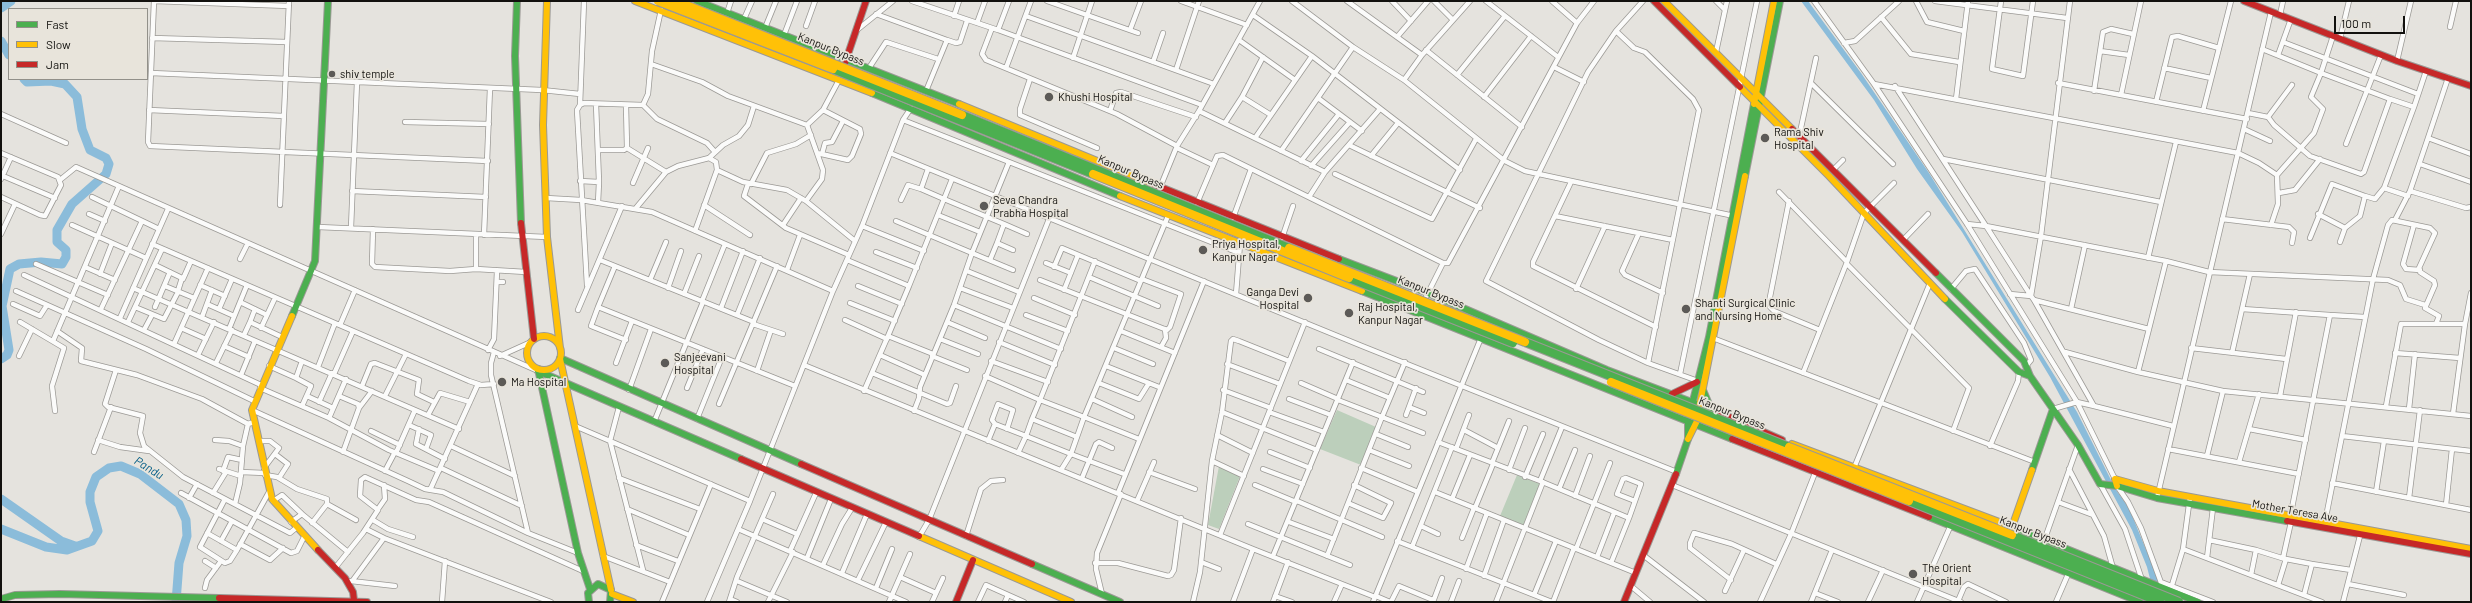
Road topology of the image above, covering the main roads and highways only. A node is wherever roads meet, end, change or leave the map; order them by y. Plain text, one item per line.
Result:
1 (328, 1) edge
2 (517, 1) edge
3 (547, 1) edge
4 (635, 1) edge
5 (658, 1) edge
6 (676, 1) edge
7 (697, 1) edge
8 (866, 1) edge
9 (1654, 1) edge
10 (1664, 1) edge
11 (1774, 1) edge
12 (1780, 1) edge
13 (2244, 1) edge
14 (709, 3) edge
15 (846, 59) junction
16 (839, 80) junction
17 (2471, 86) edge
18 (1758, 100) junction
19 (1866, 210) junction
20 (533, 341) junction
21 (560, 348) junction
22 (560, 358) junction
23 (538, 370) junction
24 (2030, 376) junction
25 (565, 383) junction
26 (1699, 384) junction
27 (1672, 394) junction
28 (1696, 403) junction
29 (2057, 408) junction
30 (1712, 410) junction
31 (1688, 420) junction
32 (1696, 424) junction
33 (1688, 439) junction
34 (2190, 500) junction
35 (2291, 520) junction
36 (2012, 527) junction
37 (2361, 531) junction
38 (2471, 549) edge
39 (2471, 554) edge
40 (973, 560) junction
41 (590, 589) junction
42 (611, 595) edge
43 (1, 599) edge
44 (316, 601) edge
45 (335, 601) edge
46 (350, 601) edge
47 (367, 602) edge
48 (589, 602) edge
49 (633, 602) edge
50 (956, 602) edge
51 (1071, 602) edge
52 (1120, 602) edge
53 (1624, 602) edge
54 (2140, 602) edge
55 (2160, 602) edge
56 (2178, 602) edge
57 (2198, 602) edge

1 - 46 main road
2 - 20 main road
3 - 21 main road
4 - 16 main road
5 - 55 main road, Kanpur Bypass, bridge
6 - 56 main road, Kanpur Bypass, bridge
7 - 14 main road
8 - 15 main road
9 - 18 main road
10 - 18 main road
11 - 18 main road
12 - 18 main road
13 - 17 main road
14 - 15 main road
15 - 16 main road
15 - 27 main road
16 - 31 main road
18 - 19 main road
18 - 19 main road
18 - 26 main road
19 - 24 main road
19 - 24 main road
20 - 21 main road
20 - 23 main road
21 - 22 main road
22 - 23 main road
22 - 25 main road
22 - 52 main road
23 - 25 main road
23 - 41 main road
24 - 29 main road
25 - 40 main road
25 - 42 main road
26 - 27 main road
26 - 28 main road
26 - 30 main road
27 - 28 main road
28 - 30 main road
28 - 31 main road
28 - 32 main road
29 - 34 main road
29 - 36 main road
30 - 36 main road
31 - 32 main road
31 - 33 main road
32 - 33 main road
32 - 54 main road
33 - 53 main road
34 - 35 main road
34 - 35 main road, Mother Teresa Ave
35 - 37 main road, Mother Teresa Ave
35 - 37 main road
36 - 57 main road
37 - 38 main road
37 - 39 main road, Mother Teresa Ave
40 - 50 main road
40 - 51 main road
41 - 42 main road
41 - 48 main road
42 - 49 main road
43 - 44 main road
44 - 45 main road
45 - 46 main road
46 - 47 main road

